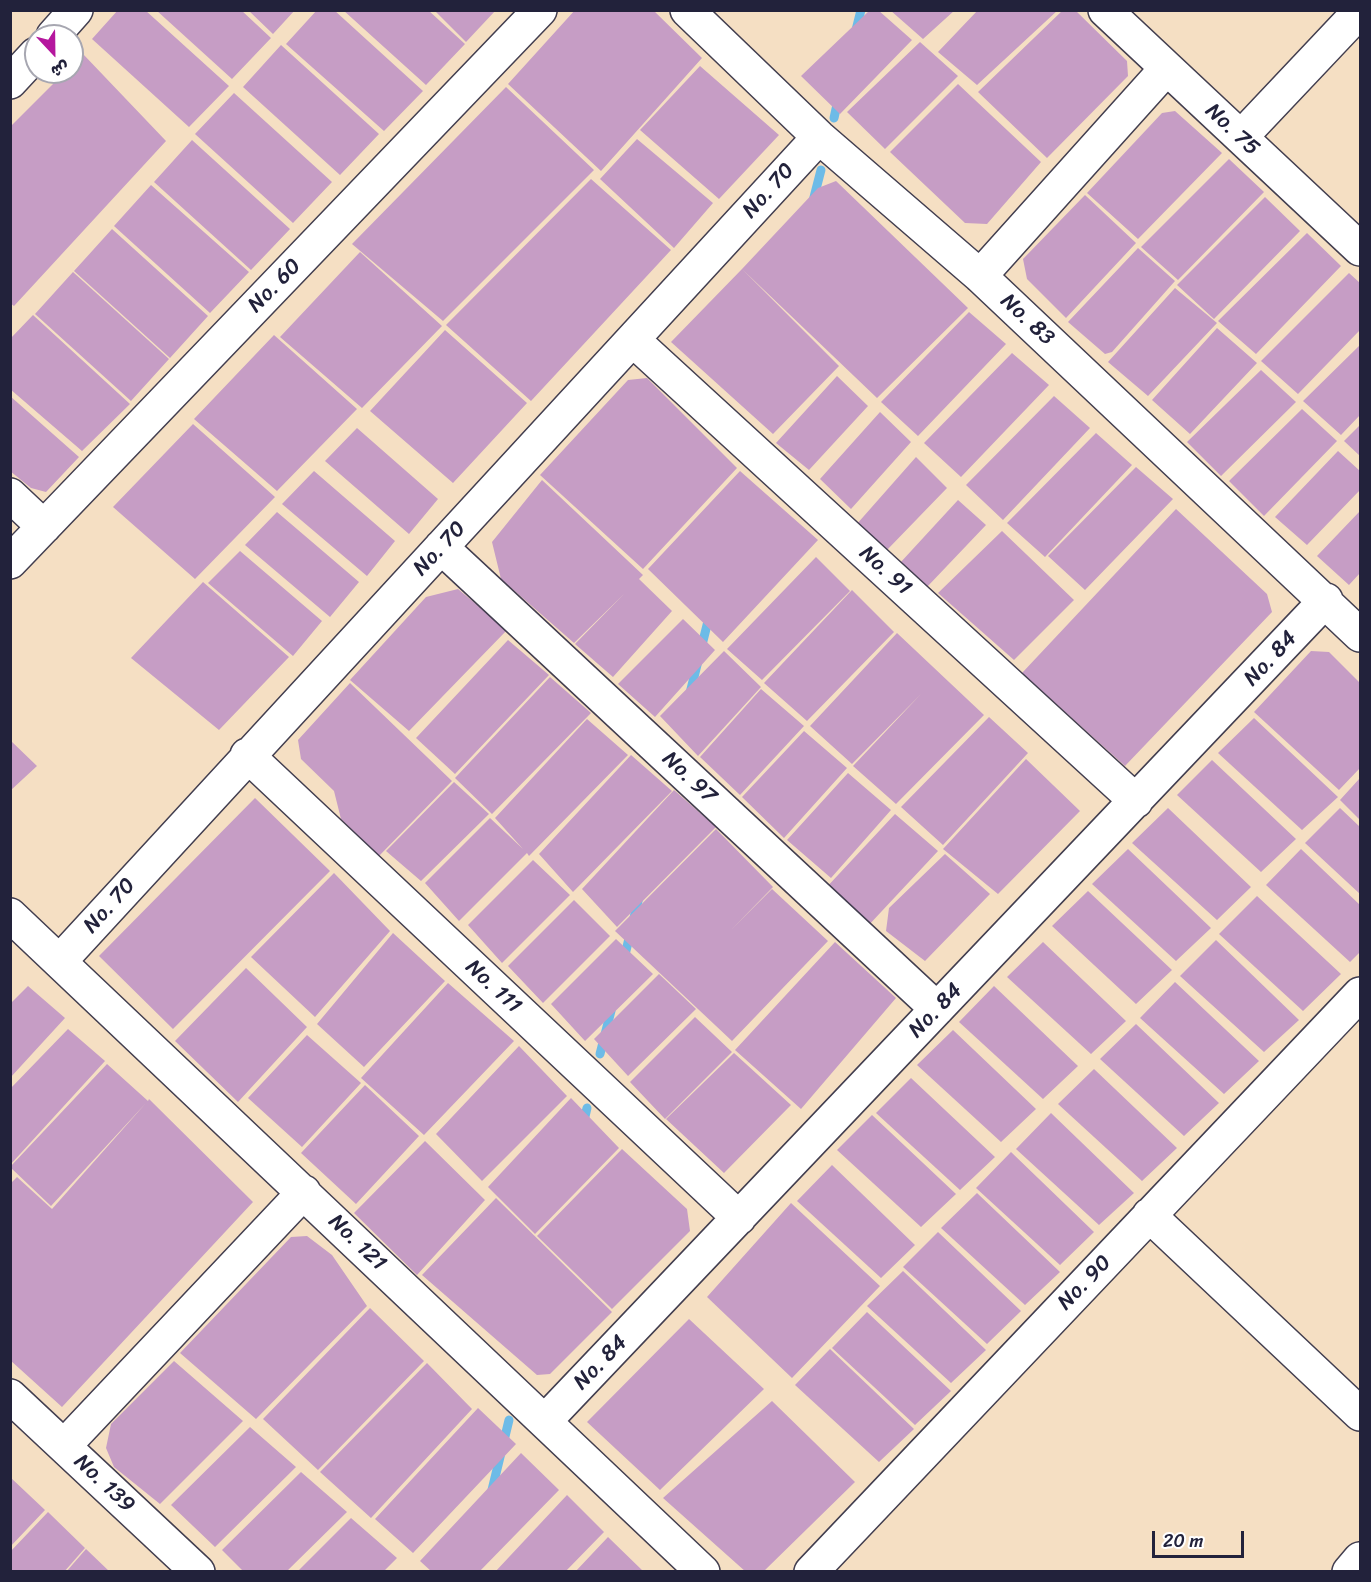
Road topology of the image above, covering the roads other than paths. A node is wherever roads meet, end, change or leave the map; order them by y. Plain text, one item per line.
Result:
1 (76, 10) edge
2 (540, 10) edge
3 (687, 10) edge
4 (1104, 10) edge
5 (1360, 11) edge
6 (64, 24) edge
7 (24, 67) edge
8 (1166, 69) junction
9 (10, 82) edge
10 (819, 137) junction
11 (1241, 138) junction
12 (1360, 249) edge
13 (980, 276) junction
14 (633, 340) junction
15 (10, 495) edge
16 (44, 527) junction
17 (441, 548) junction
18 (10, 562) edge
19 (1326, 600) junction
20 (1360, 635) edge
21 (247, 755) junction
22 (1136, 801) junction
23 (10, 915) edge
24 (60, 961) junction
25 (1360, 994) edge
26 (937, 1009) junction
27 (304, 1192) junction
28 (1149, 1215) junction
29 (739, 1218) junction
30 (10, 1396) edge
31 (1360, 1414) edge
32 (545, 1421) junction
33 (64, 1446) junction
34 (1360, 1559) edge
35 (198, 1572) edge
36 (703, 1572) edge
37 (810, 1572) edge
38 (1349, 1572) edge

1 - 6 street
2 - 16 street, No. 60
3 - 10 street, No. 83
4 - 8 street, No. 75
5 - 11 street
7 - 9 street
8 - 11 street, No. 75
8 - 13 street
10 - 13 street, No. 83
10 - 14 street, No. 70
11 - 12 street, No. 75
13 - 19 street, No. 83
14 - 17 street, No. 70
14 - 22 street, No. 91
15 - 16 street
16 - 18 street, No. 60
17 - 21 street, No. 70
17 - 26 street, No. 97
19 - 20 street, No. 83
19 - 22 street, No. 84
21 - 24 street, No. 70
21 - 29 street, No. 111
22 - 26 street, No. 84
23 - 24 street, No. 121
24 - 27 street, No. 121
25 - 28 street, No. 90
26 - 29 street, No. 84
27 - 32 street, No. 121
27 - 33 street
28 - 31 street
28 - 37 street, No. 90
29 - 32 street, No. 84
30 - 33 street, No. 139
32 - 36 street, No. 121
33 - 35 street, No. 139
34 - 38 street

